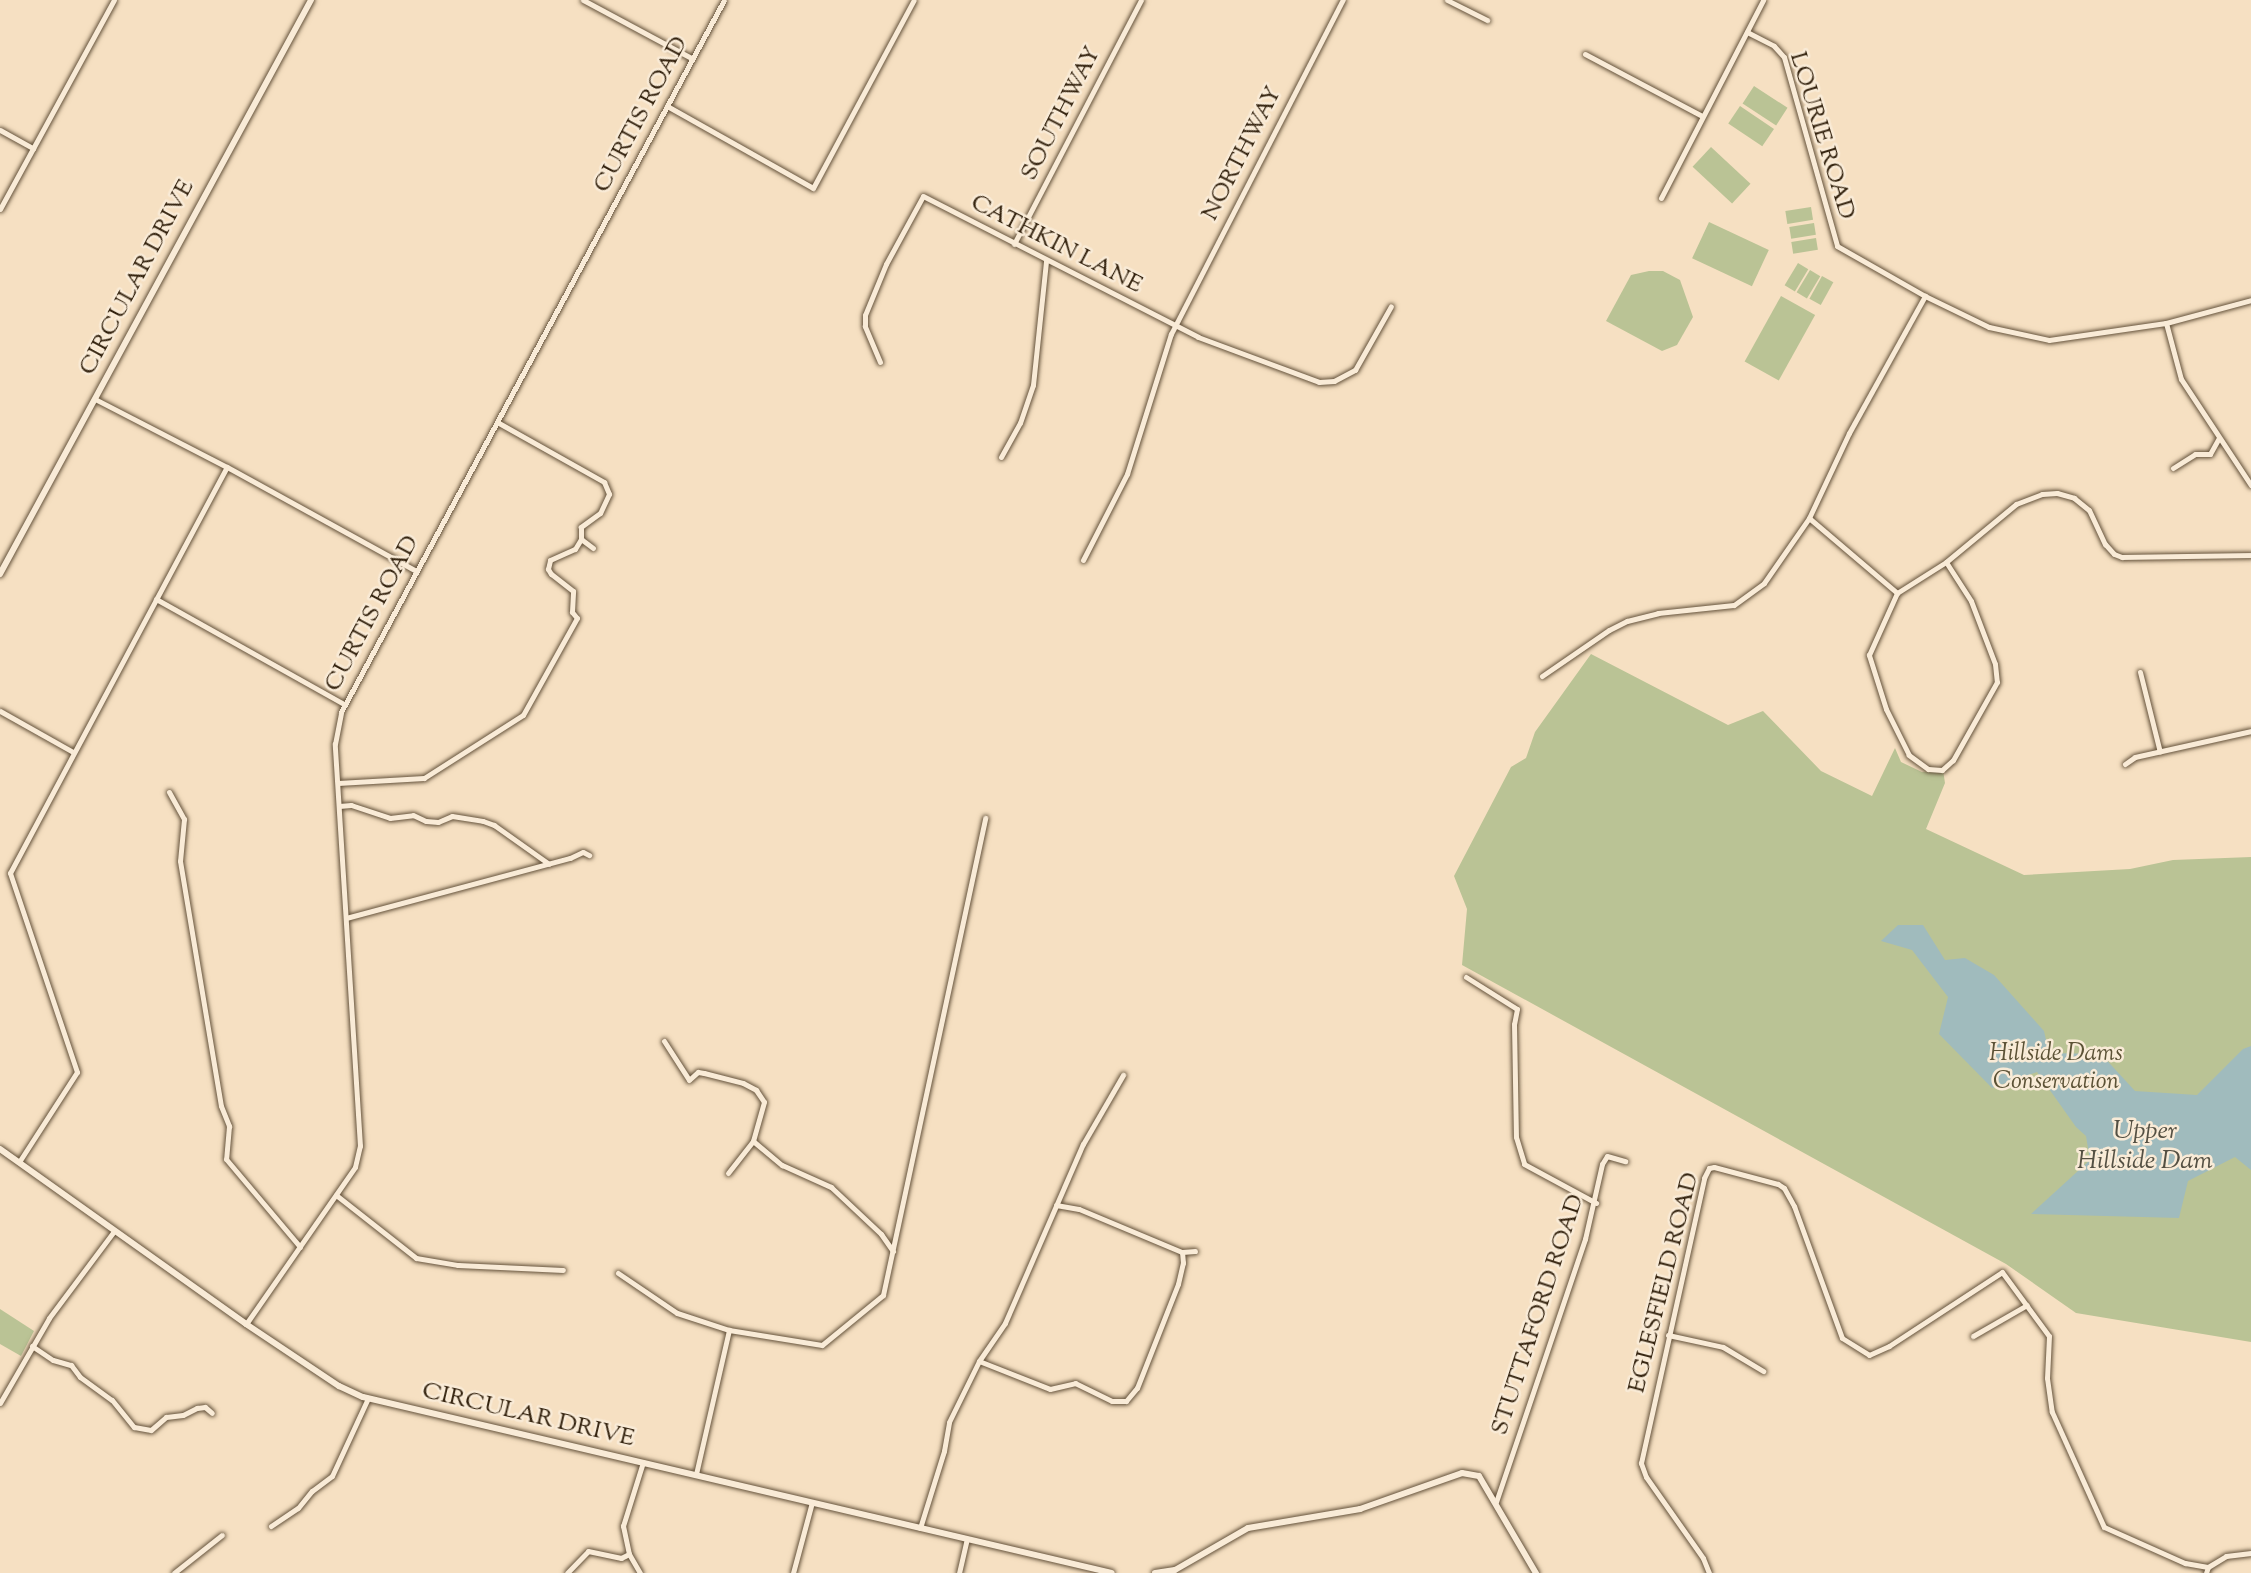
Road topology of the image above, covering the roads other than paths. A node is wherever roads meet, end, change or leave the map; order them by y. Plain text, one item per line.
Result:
1 (114, 0) edge
2 (311, 0) edge
3 (583, 0) edge
4 (724, 0) edge
5 (914, 0) edge
6 (1141, 0) edge
7 (1343, 0) edge
8 (1447, 0) edge
9 (1763, 0) edge
10 (1487, 20) dead end
11 (1747, 32) junction
12 (1585, 54) dead end
13 (691, 58) junction
14 (667, 106) junction
15 (1703, 116) junction
16 (0, 130) edge
17 (33, 148) junction
18 (1661, 198) dead end
19 (0, 209) edge
20 (1014, 244) junction
21 (1046, 261) junction
22 (1925, 296) junction
23 (2251, 300) edge
24 (1391, 306) dead end
25 (2166, 323) junction
26 (1175, 325) junction
27 (880, 362) dead end
28 (94, 399) junction
29 (496, 422) junction
30 (2219, 438) junction
31 (1001, 457) dead end
32 (227, 467) junction
33 (2173, 468) dead end
34 (2251, 485) edge
35 (1809, 518) junction
36 (581, 539) junction
37 (593, 548) dead end
38 (2251, 555) edge
39 (1083, 560) dead end
40 (1946, 562) junction
41 (416, 571) junction
42 (0, 574) edge
43 (1897, 593) junction
44 (156, 598) junction
45 (2140, 672) dead end
46 (1542, 676) dead end
47 (344, 704) junction
48 (0, 711) edge
49 (2251, 731) edge
50 (73, 752) junction
51 (2160, 752) junction
52 (2125, 764) dead end
53 (338, 783) junction
54 (169, 792) dead end
55 (339, 806) junction
56 (985, 818) dead end
57 (589, 855) dead end
58 (549, 864) junction
59 (346, 918) junction
60 (1466, 977) dead end
61 (664, 1041) dead end
62 (1123, 1074) dead end
63 (753, 1141) junction
64 (0, 1149) edge
65 (1625, 1161) dead end
66 (19, 1162) junction
67 (728, 1173) dead end
68 (337, 1195) junction
69 (1596, 1203) junction
70 (1056, 1205) junction
71 (114, 1231) junction
72 (300, 1247) junction
73 (892, 1251) junction
74 (1195, 1251) dead end
75 (1182, 1252) junction
76 (563, 1270) dead end
77 (618, 1273) dead end
78 (2027, 1305) junction
79 (247, 1324) junction
80 (729, 1330) junction
81 (1668, 1335) junction
82 (1973, 1336) dead end
83 (32, 1346) junction
84 (979, 1361) junction
85 (1763, 1371) dead end
86 (368, 1398) junction
87 (0, 1403) edge
88 (212, 1413) dead end
89 (643, 1462) junction
90 (696, 1474) junction
91 (812, 1502) junction
92 (1496, 1502) junction
93 (271, 1527) dead end
94 (920, 1528) junction
95 (222, 1535) dead end
96 (967, 1539) junction
97 (2251, 1553) edge
98 (629, 1554) junction
99 (2207, 1570) edge
100 (174, 1573) edge
101 (567, 1573) edge
102 (640, 1573) edge
103 (793, 1573) edge
104 (959, 1573) edge
105 (1107, 1573) edge
106 (1155, 1573) edge
107 (1536, 1573) edge
108 (1709, 1573) edge

1 - 17 street
2 - 28 street, CIRCULAR DRIVE
3 - 13 street
4 - 13 street, CURTIS ROAD
5 - 14 street
6 - 20 street, SOUTHWAY
7 - 26 street, NORTHWAY
8 - 10 street
9 - 11 street
11 - 15 street
11 - 22 street, LOURIE ROAD
12 - 15 street
13 - 14 street, CURTIS ROAD
14 - 29 street, CURTIS ROAD
15 - 18 street
16 - 17 street
17 - 19 street
20 - 21 street, CATHKIN LANE
20 - 27 street, CATHKIN LANE
21 - 26 street, CATHKIN LANE
21 - 31 street
22 - 25 street, LOURIE ROAD
22 - 35 street
23 - 25 street, LOURIE ROAD
24 - 26 street, CATHKIN LANE
25 - 30 street
26 - 39 street, NORTHWAY
28 - 32 street
28 - 42 street, CIRCULAR DRIVE
29 - 36 street
29 - 41 street, CURTIS ROAD
30 - 33 street
30 - 34 street
32 - 41 street
32 - 44 street
35 - 43 street
35 - 46 street
36 - 37 street
36 - 53 street
38 - 40 street
40 - 43 street
40 - 43 street
41 - 47 street, CURTIS ROAD
44 - 47 street
44 - 50 street
45 - 51 street
47 - 53 street, CURTIS ROAD
48 - 50 street
49 - 51 street
50 - 66 street
51 - 52 street
53 - 55 street, CURTIS ROAD
54 - 72 street
55 - 58 street
55 - 59 street, CURTIS ROAD
56 - 73 street
57 - 58 street
58 - 59 street
59 - 68 street, CURTIS ROAD
60 - 69 street
61 - 63 street
62 - 70 street
63 - 67 street
63 - 73 street
64 - 66 street, CIRCULAR DRIVE
65 - 69 street, STUTTAFORD ROAD
66 - 71 street, CIRCULAR DRIVE
68 - 72 street, CURTIS ROAD
68 - 76 street
69 - 92 street, STUTTAFORD ROAD
70 - 75 street
70 - 84 street
71 - 79 street, CIRCULAR DRIVE
71 - 83 street
72 - 79 street, CURTIS ROAD
73 - 80 street
74 - 75 street
75 - 84 street
77 - 80 street
78 - 81 street, EGLESFIELD ROAD
78 - 82 street
78 - 99 street
79 - 86 street, CIRCULAR DRIVE
80 - 90 street
81 - 85 street
81 - 108 street, EGLESFIELD ROAD
83 - 87 street
83 - 88 street
84 - 94 street
86 - 89 street, CIRCULAR DRIVE
86 - 93 street
89 - 90 street, CIRCULAR DRIVE
89 - 98 street
90 - 91 street, CIRCULAR DRIVE
91 - 94 street, CIRCULAR DRIVE
91 - 103 street
92 - 106 street
92 - 107 street
94 - 96 street, CIRCULAR DRIVE
95 - 100 street
96 - 104 street
96 - 105 street, CIRCULAR DRIVE
97 - 99 street
98 - 101 street
98 - 102 street

